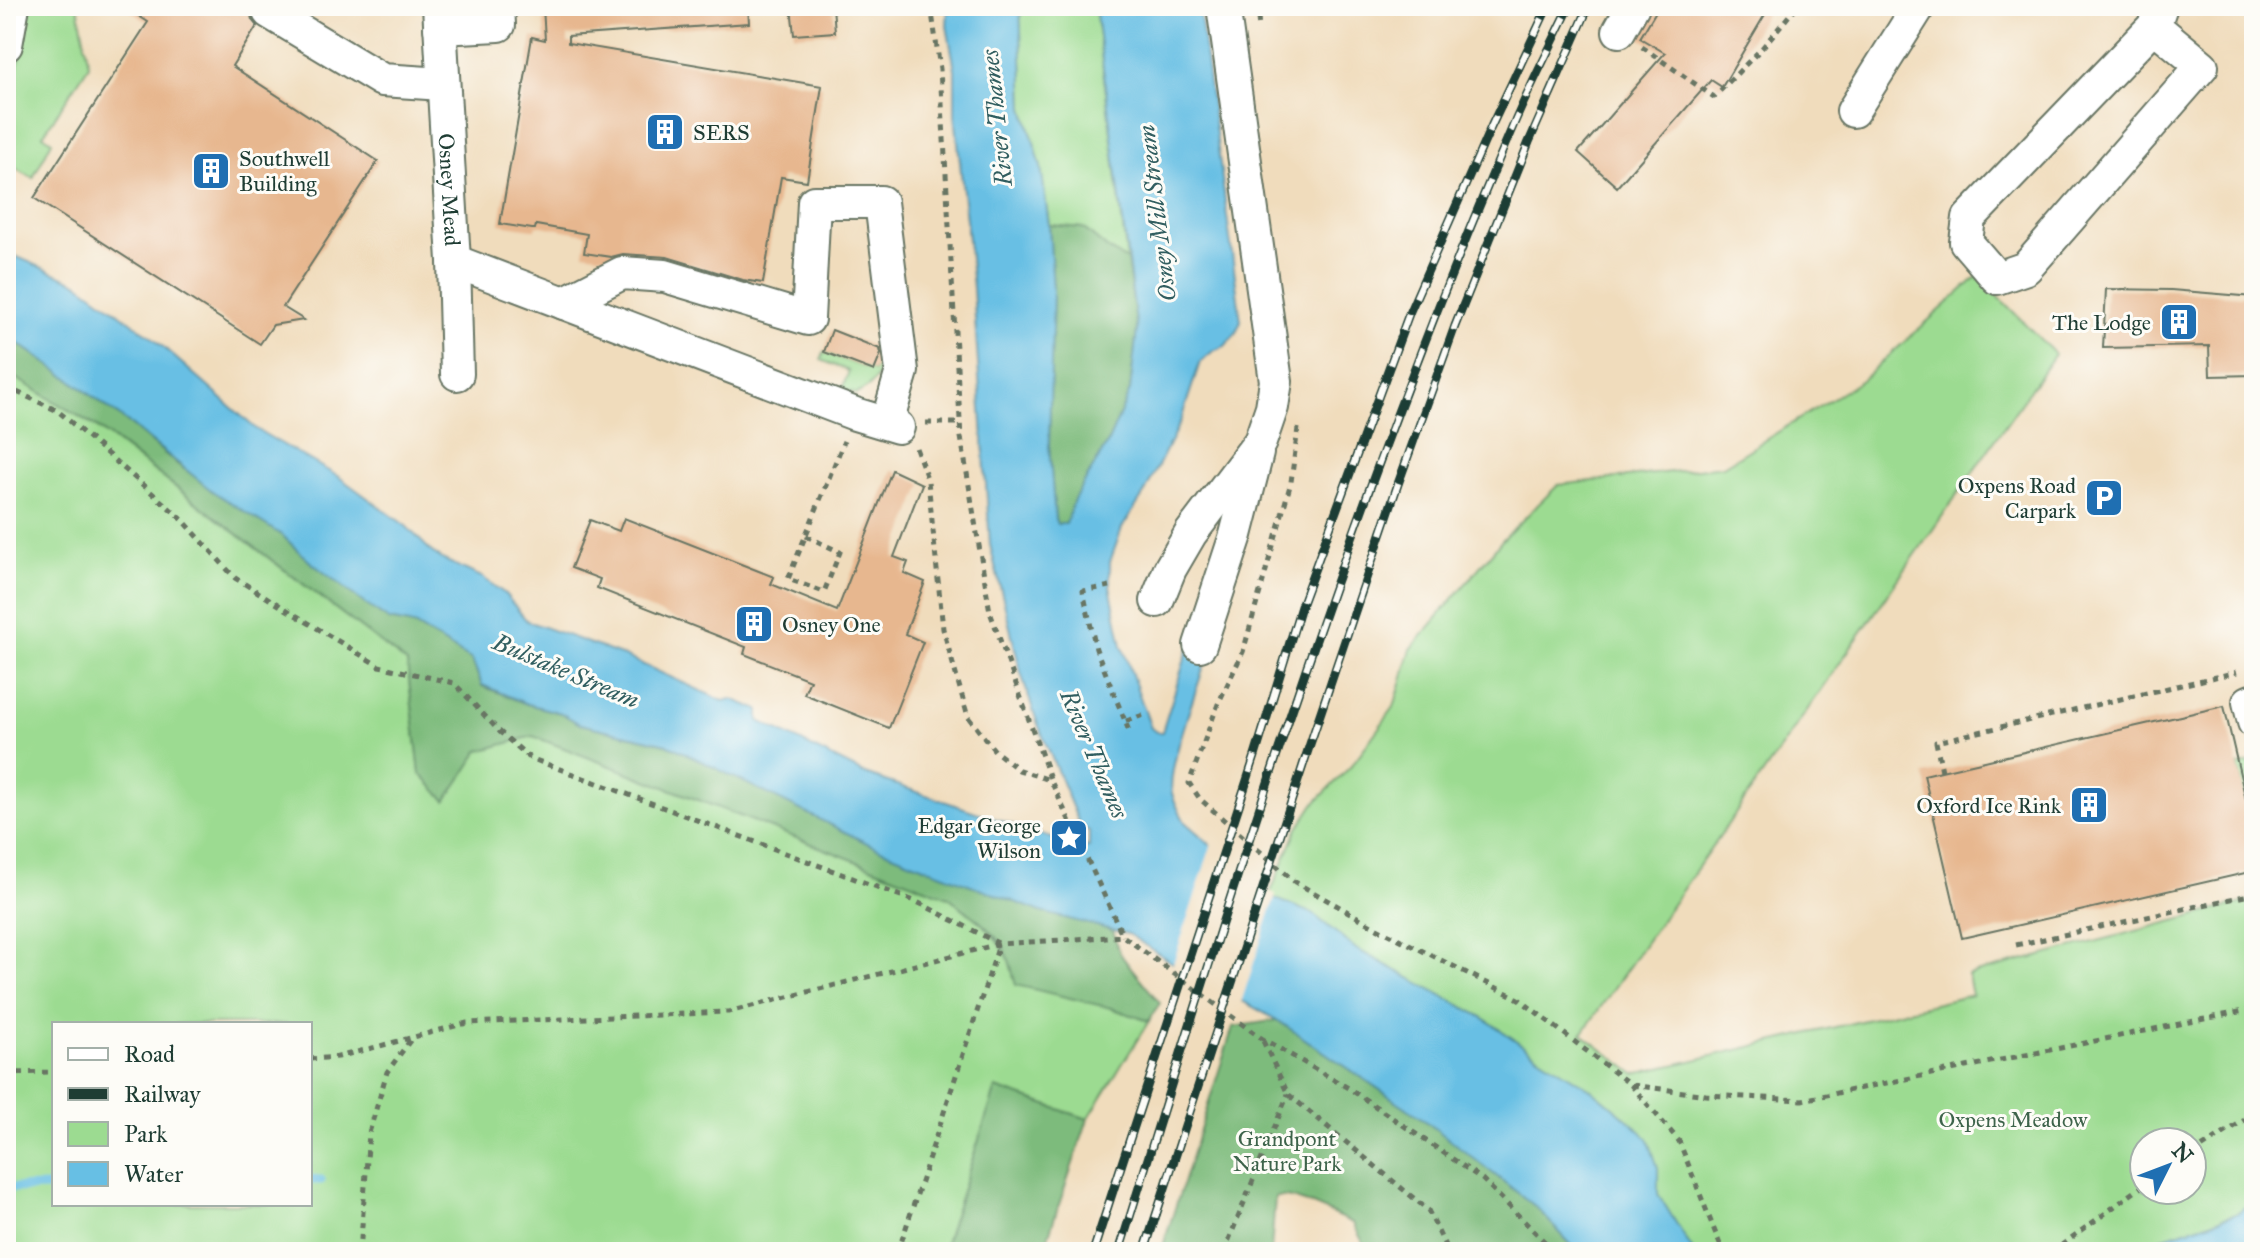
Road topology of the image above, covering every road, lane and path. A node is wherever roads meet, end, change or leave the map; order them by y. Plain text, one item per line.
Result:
1 (13, 6) edge
2 (498, 6) edge
3 (931, 6) edge
4 (1223, 6) edge
5 (1797, 6) edge
6 (1919, 6) edge
7 (269, 12) dead end
8 (2158, 16) edge
9 (439, 17) edge
10 (1626, 19) edge
11 (6, 45) edge
12 (443, 84) junction
13 (1853, 111) dead end
14 (454, 261) junction
15 (564, 303) junction
16 (457, 374) dead end
17 (6, 387) edge
18 (855, 414) junction
19 (1300, 414) dead end
20 (892, 425) junction
21 (1260, 442) junction
22 (806, 536) junction
23 (1110, 586) dead end
24 (1157, 601) dead end
25 (1200, 645) dead end
26 (2238, 672) dead end
27 (2254, 700) edge
28 (1146, 714) dead end
29 (1126, 721) junction
30 (2254, 722) edge
31 (1129, 731) dead end
32 (1942, 771) dead end
33 (1051, 781) junction
34 (2254, 894) edge
35 (1123, 936) junction
36 (999, 944) junction
37 (2016, 945) dead end
38 (2254, 1009) edge
39 (412, 1037) junction
40 (1261, 1038) junction
41 (312, 1059) edge
42 (52, 1072) edge
43 (6, 1073) edge
44 (1631, 1085) junction
45 (1288, 1094) junction
46 (2254, 1114) edge
47 (2208, 1144) edge
48 (2128, 1197) edge
49 (360, 1252) edge
50 (898, 1252) edge
51 (1224, 1252) edge
52 (1448, 1252) edge
53 (1555, 1252) edge
54 (1723, 1252) edge
55 (2052, 1252) edge

1 - 11 street
2 - 9 street
3 - 33 path
4 - 21 street
5 - 10 path
6 - 13 street
7 - 12 street
8 - 8 street
9 - 12 street, Osney Mead
12 - 14 street, Osney Mead
14 - 15 street
14 - 16 street, Osney Mead
15 - 18 street
15 - 20 street
17 - 36 path
18 - 20 street
18 - 22 path
19 - 44 path
20 - 33 path
21 - 24 street
21 - 25 street
22 - 22 path
23 - 29 path
26 - 32 path
27 - 30 street
28 - 29 path
29 - 31 path
33 - 35 path
34 - 37 path
35 - 36 path
35 - 40 path
36 - 39 path
36 - 50 path
38 - 44 path
39 - 41 path
39 - 49 path
40 - 45 path
40 - 53 path
42 - 43 path
44 - 54 path
45 - 51 path
45 - 52 path
46 - 47 path
48 - 55 path

